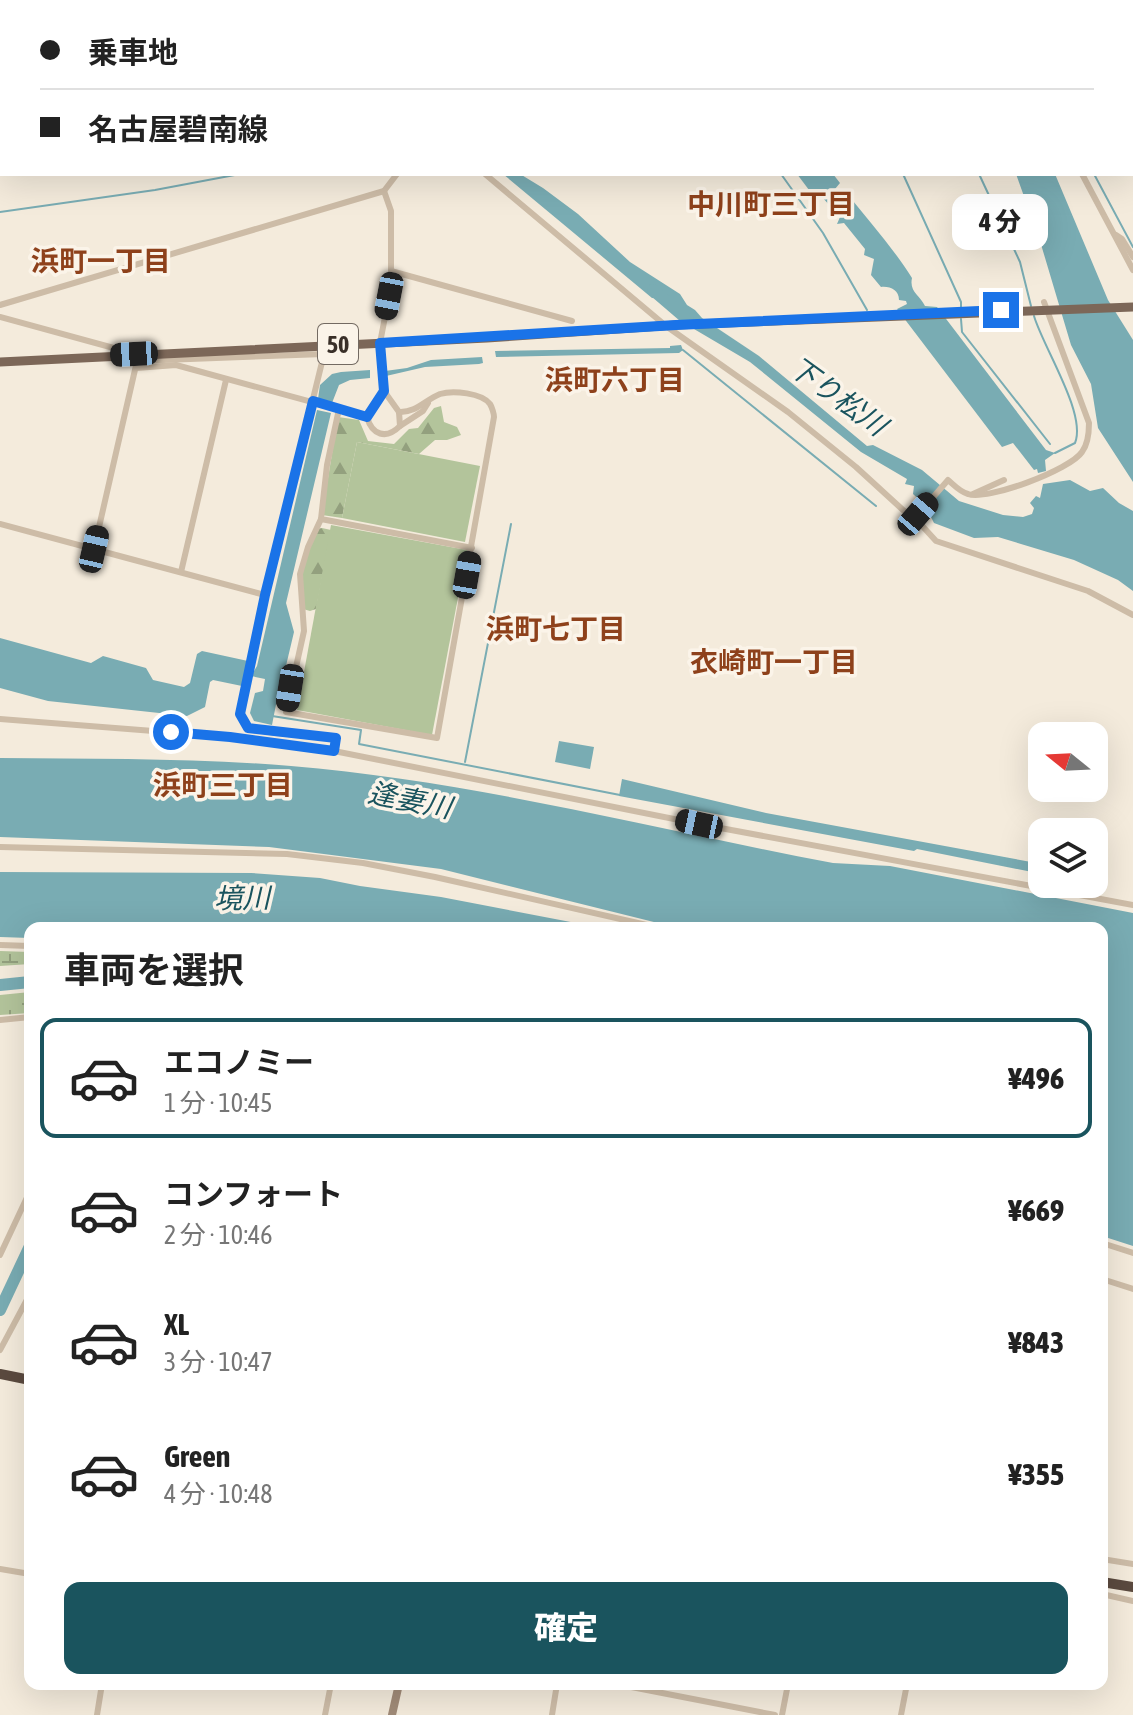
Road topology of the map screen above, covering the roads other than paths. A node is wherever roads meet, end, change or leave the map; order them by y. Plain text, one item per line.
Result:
1 (395, 176) edge
2 (487, 176) edge
3 (1083, 176) edge
4 (384, 191) junction
5 (1114, 234) junction
6 (1133, 257) edge
7 (1133, 270) edge
8 (391, 271) junction
9 (0, 305) edge
10 (1133, 307) edge
11 (1041, 308) junction
12 (0, 317) edge
13 (572, 321) dead end
14 (671, 325) junction
15 (380, 343) junction
16 (134, 354) junction
17 (0, 362) edge
18 (136, 368) junction
19 (226, 380) junction
20 (384, 391) junction
21 (430, 400) junction
22 (313, 401) junction
23 (339, 409) junction
24 (399, 412) junction
25 (367, 417) junction
26 (400, 426) junction
27 (1004, 480) dead end
28 (969, 495) junction
29 (916, 516) junction
30 (321, 519) junction
31 (0, 524) edge
32 (472, 548) junction
33 (94, 549) junction
34 (181, 572) junction
35 (265, 595) junction
36 (1133, 615) edge
37 (0, 719) edge
38 (334, 751) junction
39 (0, 847) edge
40 (1133, 905) edge
41 (634, 922) edge
42 (0, 945) edge
43 (24, 946) edge
44 (24, 1018) edge
45 (0, 1020) edge
46 (24, 1204) edge
47 (1108, 1245) edge
48 (1133, 1253) edge
49 (0, 1255) edge
50 (1108, 1281) edge
51 (1133, 1289) edge
52 (24, 1305) edge
53 (0, 1350) edge
54 (0, 1374) edge
55 (24, 1379) edge
56 (1108, 1560) edge
57 (1133, 1564) edge
58 (0, 1569) edge
59 (24, 1573) edge
60 (1108, 1583) edge
61 (1133, 1587) edge
62 (1108, 1595) edge
63 (1133, 1601) edge
64 (101, 1690) edge
65 (330, 1690) edge
66 (398, 1690) edge
67 (556, 1690) edge
68 (647, 1690) edge
69 (787, 1690) edge
70 (906, 1690) edge
71 (97, 1715) edge
72 (325, 1715) edge
73 (392, 1715) edge
74 (552, 1715) edge
75 (775, 1715) edge
76 (782, 1715) edge
77 (901, 1715) edge

1 - 4 street
2 - 14 street
3 - 5 street
4 - 8 street
4 - 9 street
5 - 6 street
5 - 7 street
8 - 13 street
8 - 15 street
10 - 11 main road, 50
11 - 14 main road, 50
11 - 28 street
12 - 16 street
14 - 15 main road, 50
14 - 29 street
15 - 16 main road, 50
15 - 20 street
16 - 17 main road, 50
18 - 19 street
18 - 22 street
18 - 33 street
19 - 22 street
19 - 34 street
20 - 24 street
20 - 25 street
21 - 24 street
21 - 26 street
21 - 32 street
22 - 23 street
22 - 35 street
23 - 25 street
23 - 30 street
24 - 26 street
25 - 26 street
27 - 28 street
28 - 29 street
29 - 36 street
30 - 32 street
30 - 32 street
31 - 33 street
33 - 34 street
34 - 35 street
35 - 38 street
37 - 38 street
38 - 40 street
39 - 41 street
42 - 43 street
44 - 45 street
46 - 49 street
47 - 48 street
50 - 51 street
52 - 53 street
54 - 55 highway
56 - 57 street
58 - 59 street
60 - 61 highway
62 - 63 street
64 - 71 street
65 - 72 street
66 - 73 street
67 - 74 street
68 - 75 street
69 - 76 street
70 - 77 street

